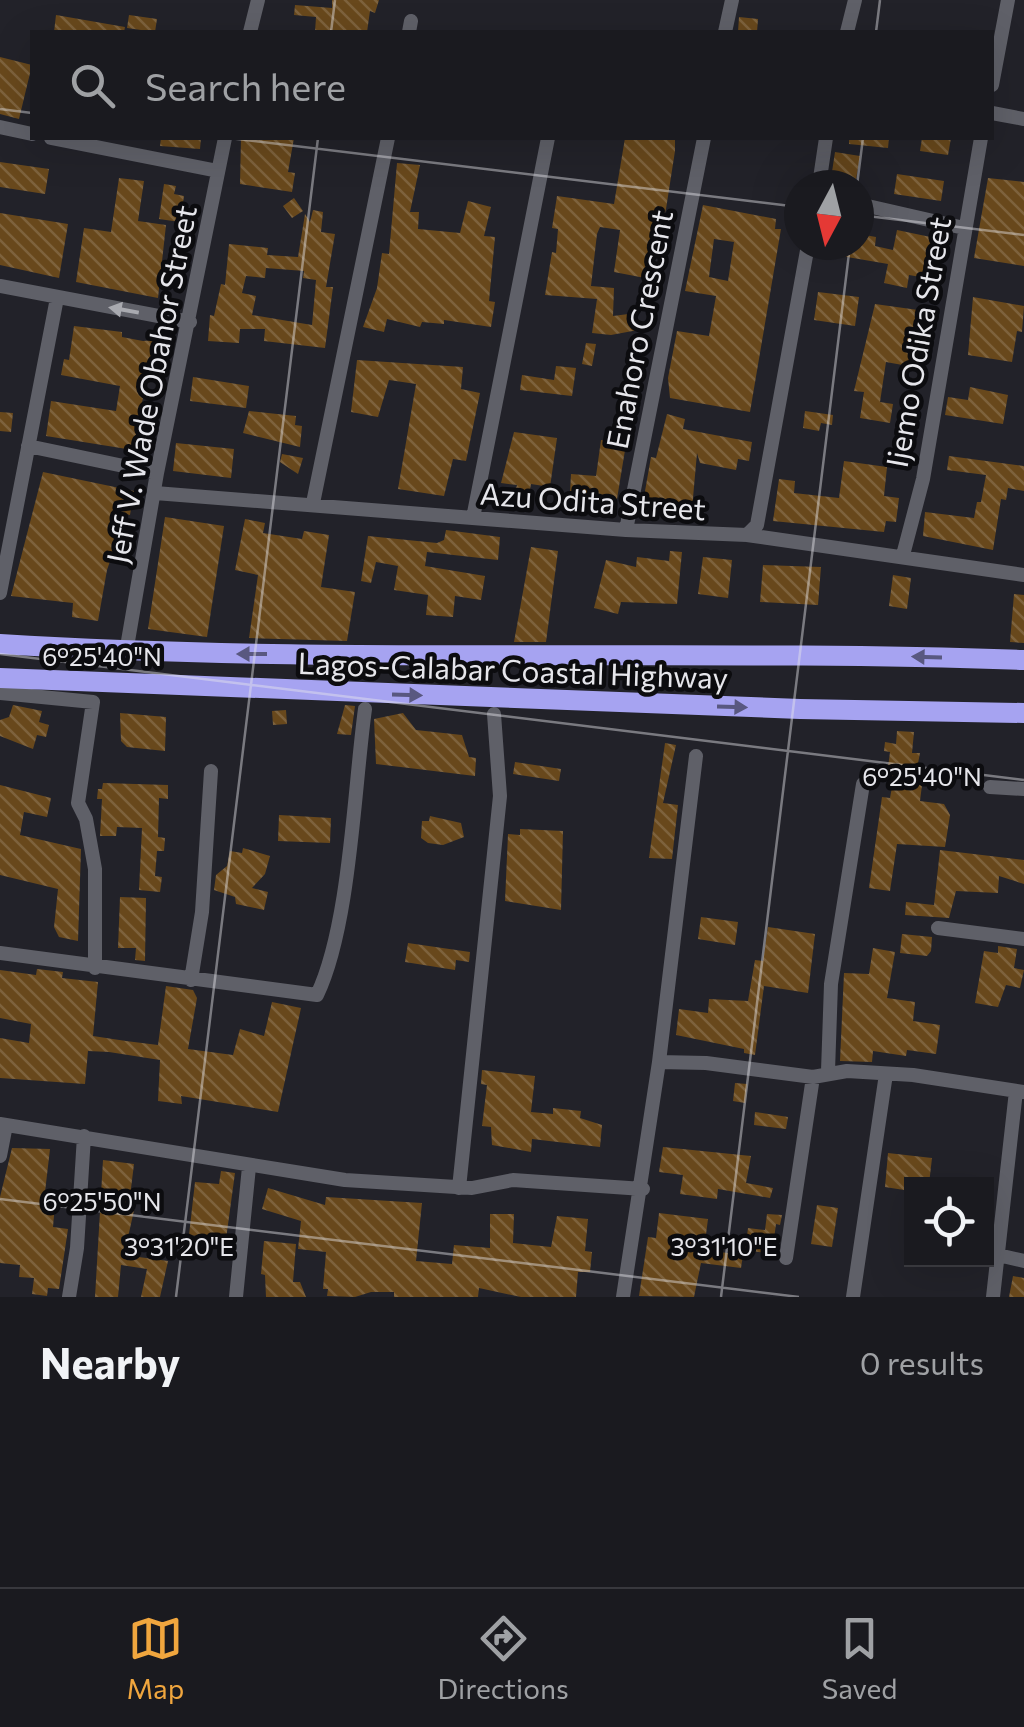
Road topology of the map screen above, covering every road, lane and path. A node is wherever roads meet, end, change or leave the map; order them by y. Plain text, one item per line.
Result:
1 (258, 0) edge
2 (732, 0) edge
3 (855, 0) edge
4 (1008, 0) edge
5 (250, 30) edge
6 (726, 30) edge
7 (848, 30) edge
8 (994, 74) edge
9 (994, 113) edge
10 (1024, 119) edge
11 (0, 127) edge
12 (30, 134) edge
13 (61, 140) edge
14 (225, 140) edge
15 (388, 140) edge
16 (548, 140) edge
17 (704, 140) edge
18 (826, 140) edge
19 (982, 140) edge
20 (821, 170) edge
21 (218, 171) junction
22 (874, 207) edge
23 (964, 228) junction
24 (805, 260) edge
25 (0, 286) edge
26 (57, 298) junction
27 (190, 322) junction
28 (28, 446) junction
29 (157, 473) junction
30 (155, 493) junction
31 (313, 503) junction
32 (473, 518) junction
33 (626, 530) junction
34 (748, 535) junction
35 (903, 555) junction
36 (1024, 575) edge
37 (0, 594) edge
38 (128, 641) dead end
39 (0, 644) edge
40 (1024, 660) edge
41 (0, 678) edge
42 (0, 692) edge
43 (365, 709) dead end
44 (494, 714) dead end
45 (1024, 714) edge
46 (696, 756) dead end
47 (211, 772) dead end
48 (863, 784) dead end
49 (990, 787) dead end
50 (1024, 789) edge
51 (938, 928) dead end
52 (1024, 939) edge
53 (0, 953) edge
54 (94, 968) junction
55 (191, 980) junction
56 (659, 1062) junction
57 (828, 1072) junction
58 (886, 1074) junction
59 (813, 1077) junction
60 (1020, 1091) edge
61 (3, 1125) edge
62 (84, 1136) junction
63 (0, 1156) edge
64 (250, 1167) junction
65 (459, 1188) junction
66 (643, 1189) junction
67 (998, 1255) junction
68 (786, 1258) dead end
69 (1024, 1261) edge
70 (69, 1297) edge
71 (236, 1297) edge
72 (623, 1297) edge
73 (854, 1297) edge
74 (993, 1297) edge

1 - 5 street
2 - 6 street
3 - 7 street
4 - 8 street
9 - 10 street
11 - 12 street
13 - 21 street
14 - 21 street, Jeff V. Wade Obahor Street
15 - 31 street
16 - 32 street
17 - 33 street, Enahoro Crescent
18 - 20 street
19 - 23 street, Ijemo Odika Street
21 - 27 street, Jeff V. Wade Obahor Street
22 - 23 street
23 - 35 street, Ijemo Odika Street
24 - 34 street
25 - 26 street
27 -> 26 street
26 - 28 street
27 - 29 street, Jeff V. Wade Obahor Street
28 - 29 street
28 - 37 street
29 - 30 street, Jeff V. Wade Obahor Street
30 - 31 street, Azu Odita Street
30 - 38 street, Jeff V. Wade Obahor Street
31 - 32 street, Azu Odita Street
32 - 33 street, Azu Odita Street
33 - 34 street, Azu Odita Street
34 - 35 street, Azu Odita Street
35 - 36 street, Azu Odita Street
40 -> 39 highway, Lagos-Calabar Coastal Highway
41 -> 45 highway, Lagos-Calabar Coastal Highway
42 - 54 street
43 - 55 street
44 - 65 street
46 - 56 street
47 - 55 street
48 - 57 street
49 - 50 street
51 - 52 street
53 - 54 street
54 - 55 street
56 - 59 street
56 - 66 street
57 - 58 street
57 - 59 street
58 - 60 street
58 - 73 street
59 - 68 street
60 - 67 street
61 - 62 street
61 - 63 street
62 - 64 street
62 - 70 street
64 - 65 street
64 - 71 street
65 - 66 street
66 - 72 street
67 - 69 street
67 - 74 street

